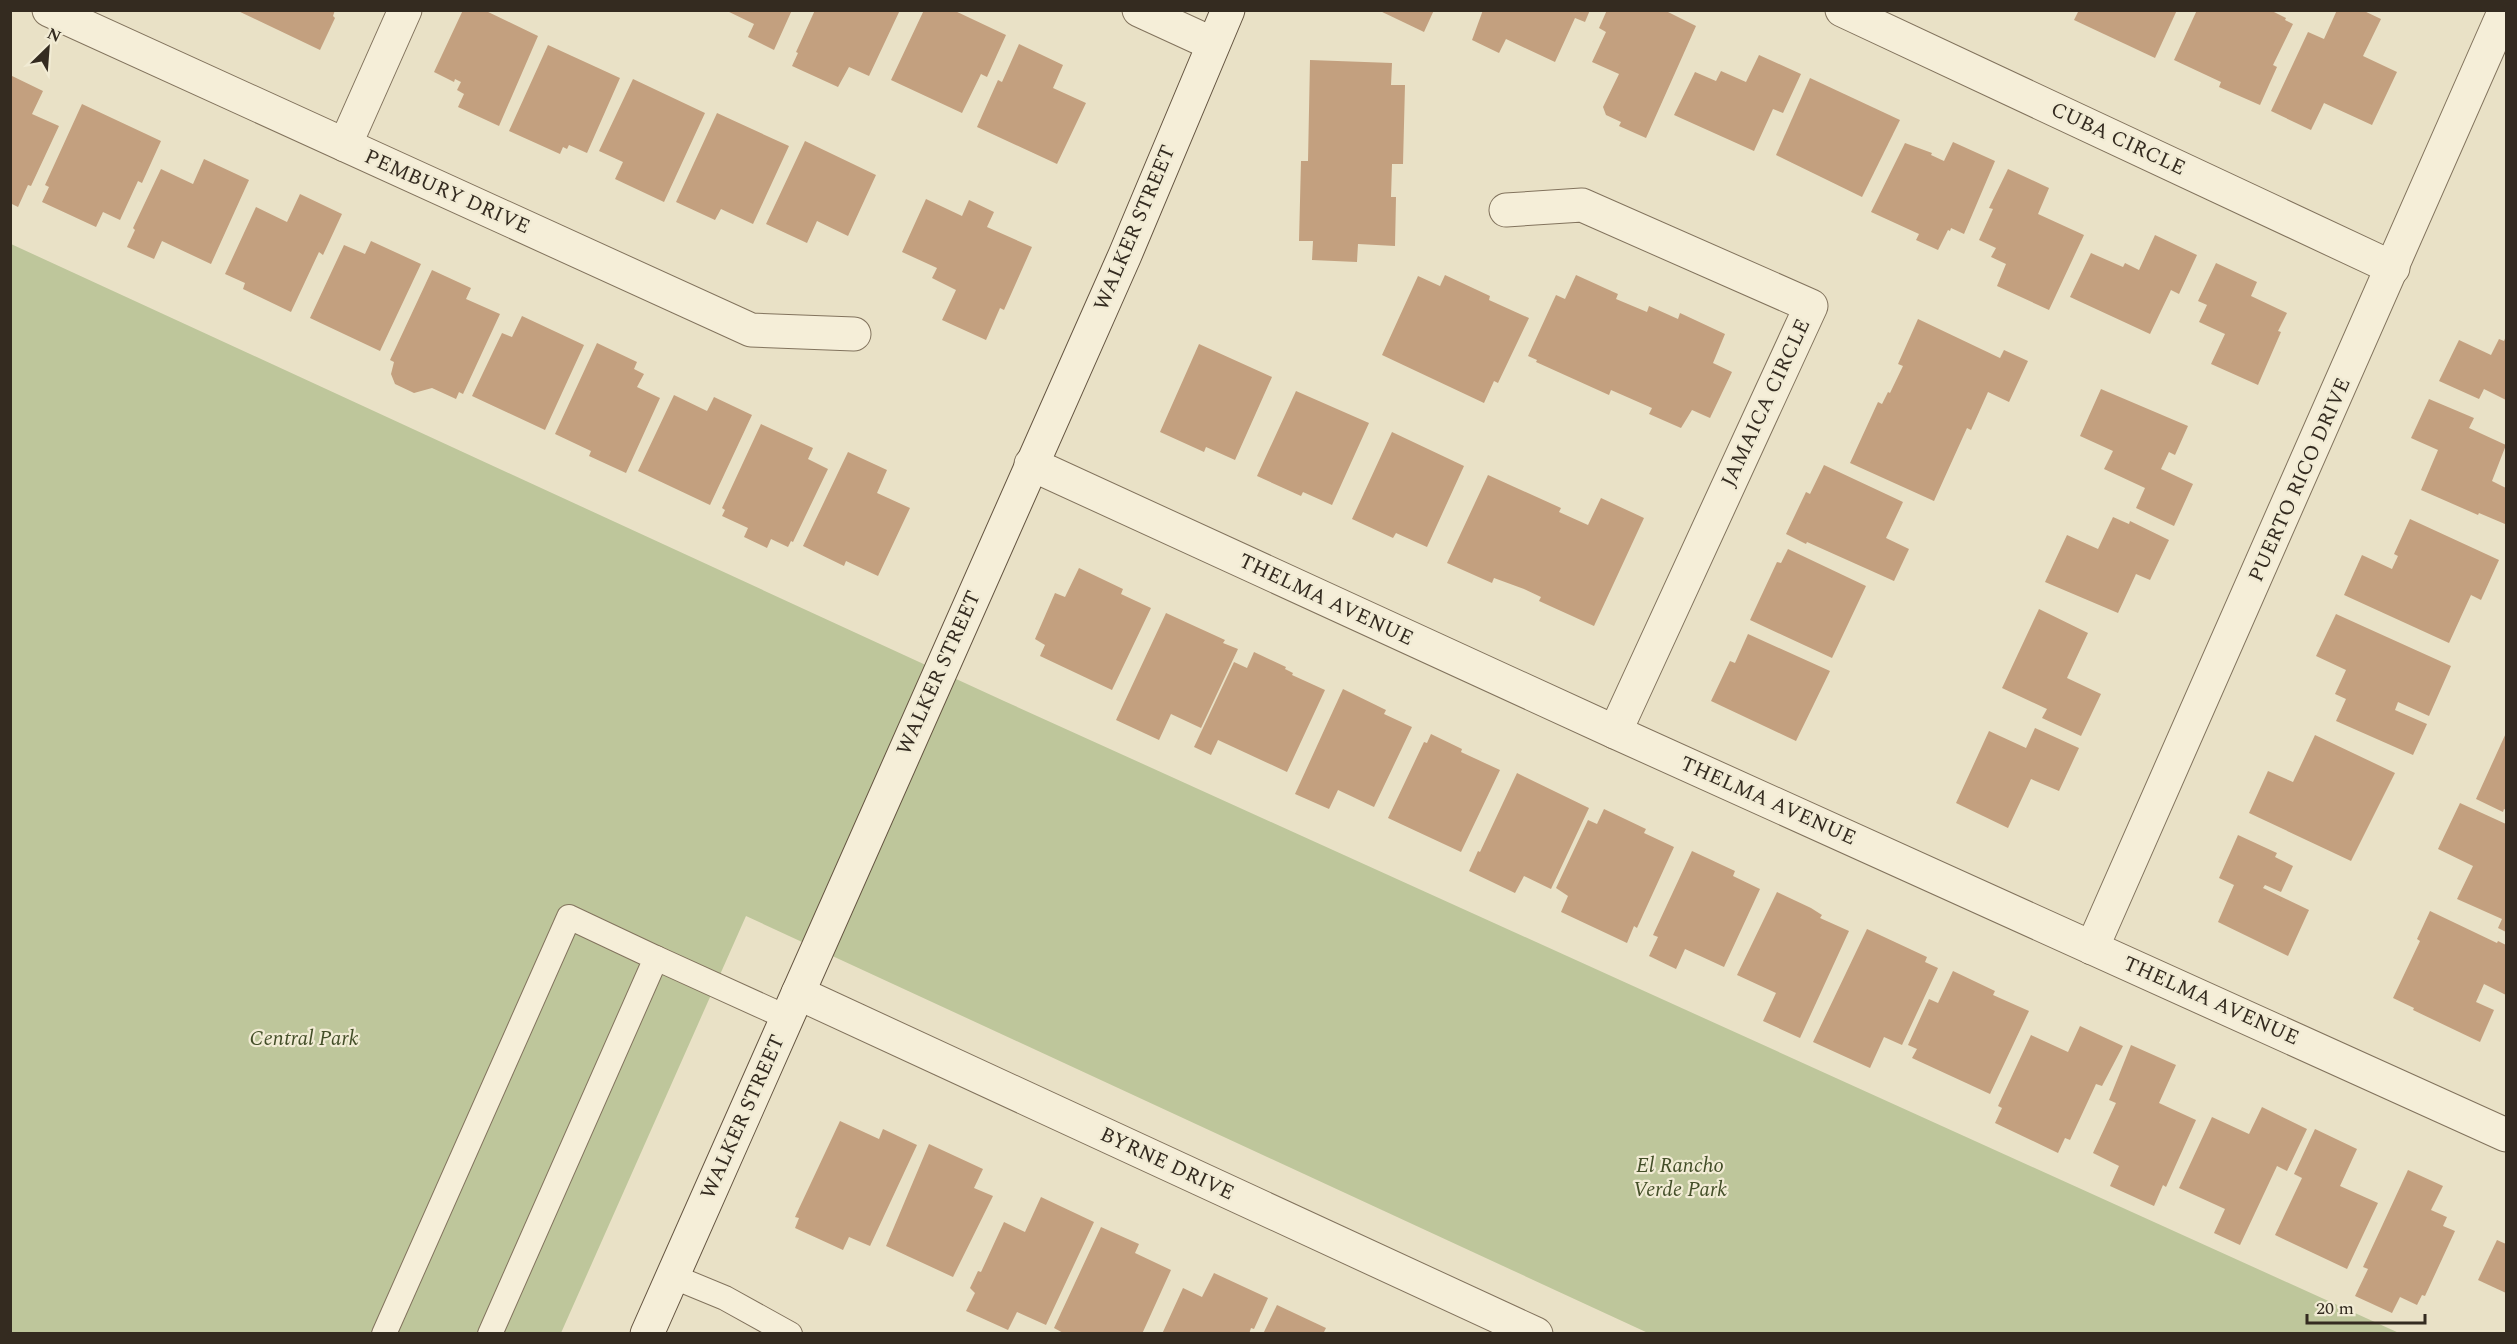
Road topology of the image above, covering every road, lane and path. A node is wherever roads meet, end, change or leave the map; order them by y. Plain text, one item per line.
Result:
1 (49, 10) edge
2 (405, 10) edge
3 (1139, 10) edge
4 (1227, 10) edge
5 (1842, 10) edge
6 (2505, 10) edge
7 (1213, 44) junction
8 (345, 145) junction
9 (1506, 210) dead end
10 (2393, 268) junction
11 (854, 334) dead end
12 (1031, 464) junction
13 (1615, 732) junction
14 (2092, 948) junction
15 (656, 958) junction
16 (793, 1006) junction
17 (2506, 1135) edge
18 (674, 1277) junction
19 (384, 1334) edge
20 (490, 1334) edge
21 (648, 1334) edge
22 (790, 1334) edge
23 (1536, 1334) edge

1 - 8 street, PEMBURY DRIVE
2 - 8 street
3 - 7 street
4 - 7 street, WALKER STREET
5 - 10 street, CUBA CIRCLE
6 - 10 street, PUERTO RICO DRIVE
7 - 12 street, WALKER STREET
8 - 11 street, PEMBURY DRIVE
9 - 13 street, JAMAICA CIRCLE
10 - 14 street, PUERTO RICO DRIVE
12 - 13 street, THELMA AVENUE
12 - 16 street, WALKER STREET
13 - 14 street, THELMA AVENUE
14 - 17 street, THELMA AVENUE
15 - 16 lane
15 - 19 lane
15 - 20 lane
16 - 18 street, WALKER STREET
16 - 23 street, BYRNE DRIVE
18 - 21 street, WALKER STREET
18 - 22 lane

